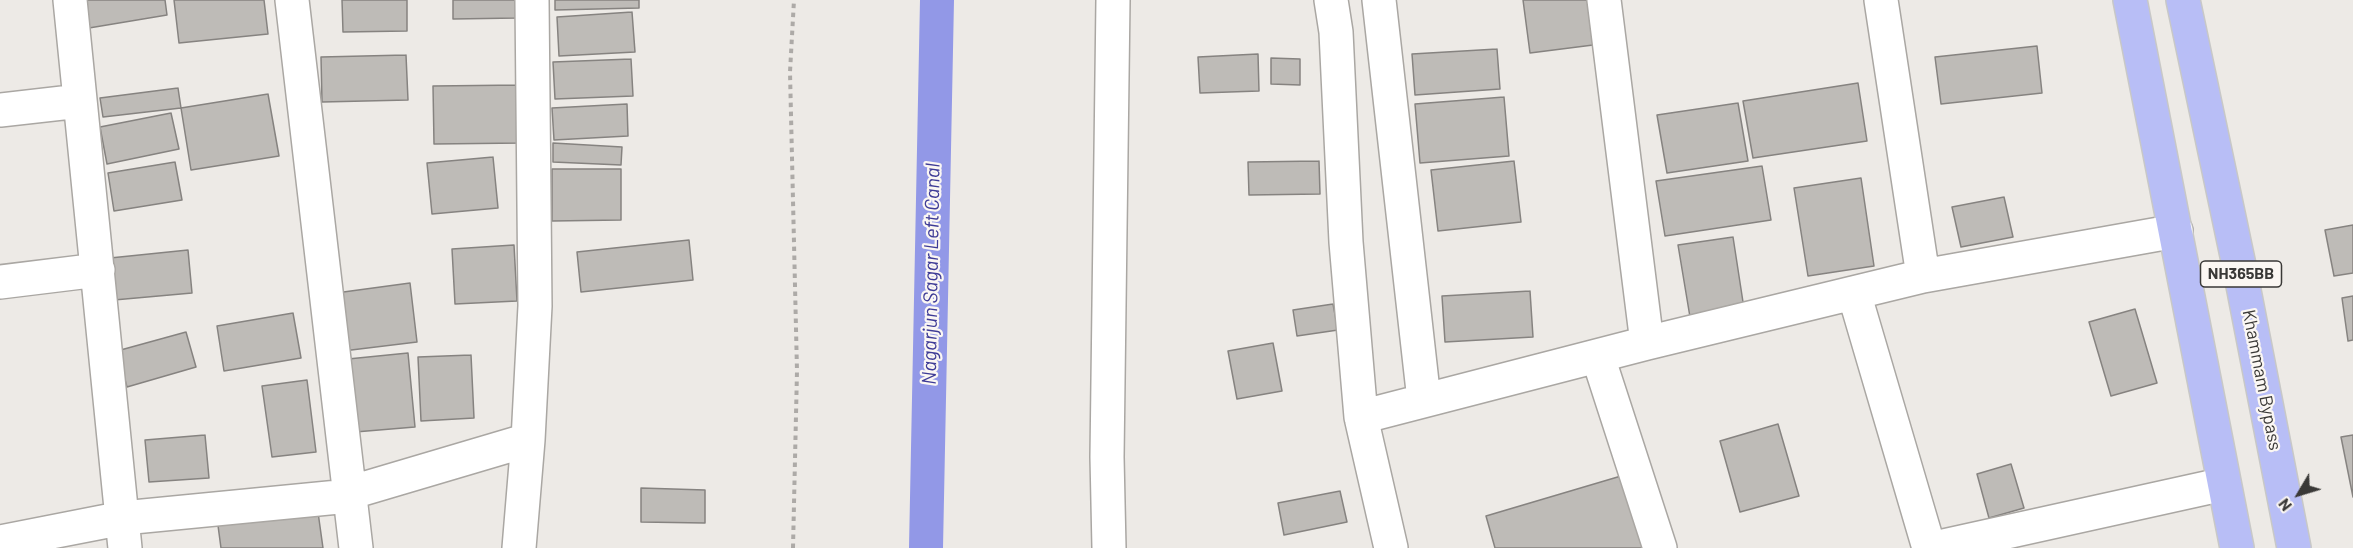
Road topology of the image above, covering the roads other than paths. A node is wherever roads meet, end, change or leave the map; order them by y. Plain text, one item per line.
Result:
1 (70, 0) edge
2 (292, 0) edge
3 (532, 0) edge
4 (1113, 0) edge
5 (1331, 0) edge
6 (1379, 0) edge
7 (1604, 0) edge
8 (1881, 0) edge
9 (2130, 0) edge
10 (2184, 0) edge
11 (80, 100) junction
12 (0, 110) edge
13 (2176, 231) junction
14 (98, 270) junction
15 (1923, 276) junction
16 (0, 282) edge
17 (1854, 293) junction
18 (1647, 343) junction
19 (1598, 357) junction
20 (1424, 400) junction
21 (1361, 417) junction
22 (528, 440) junction
23 (2224, 484) junction
24 (349, 495) junction
25 (124, 533) edge
26 (0, 542) edge
27 (356, 548) edge
28 (519, 548) edge
29 (1109, 548) edge
30 (1391, 548) edge
31 (1660, 548) edge
32 (1929, 548) edge
33 (1934, 548) edge
34 (2237, 548) edge
35 (2294, 548) edge

1 - 11 street
2 - 24 street
3 - 22 street
4 - 29 street
5 - 21 street
6 - 20 street
7 - 18 street
8 - 15 street
9 - 13 highway, NH365BB
10 - 35 highway, Khammam Bypass / NH365BB
11 - 12 street
11 - 14 street
13 - 15 street
13 - 23 highway, NH365BB
14 - 16 street
14 - 25 street
15 - 17 street
17 - 18 street
17 - 32 street
18 - 19 street
19 - 20 street
19 - 31 street
20 - 21 street
21 - 30 street
22 - 24 street
22 - 28 street
23 - 33 street
23 - 34 highway, NH365BB
24 - 25 street
24 - 27 street
25 - 26 street

